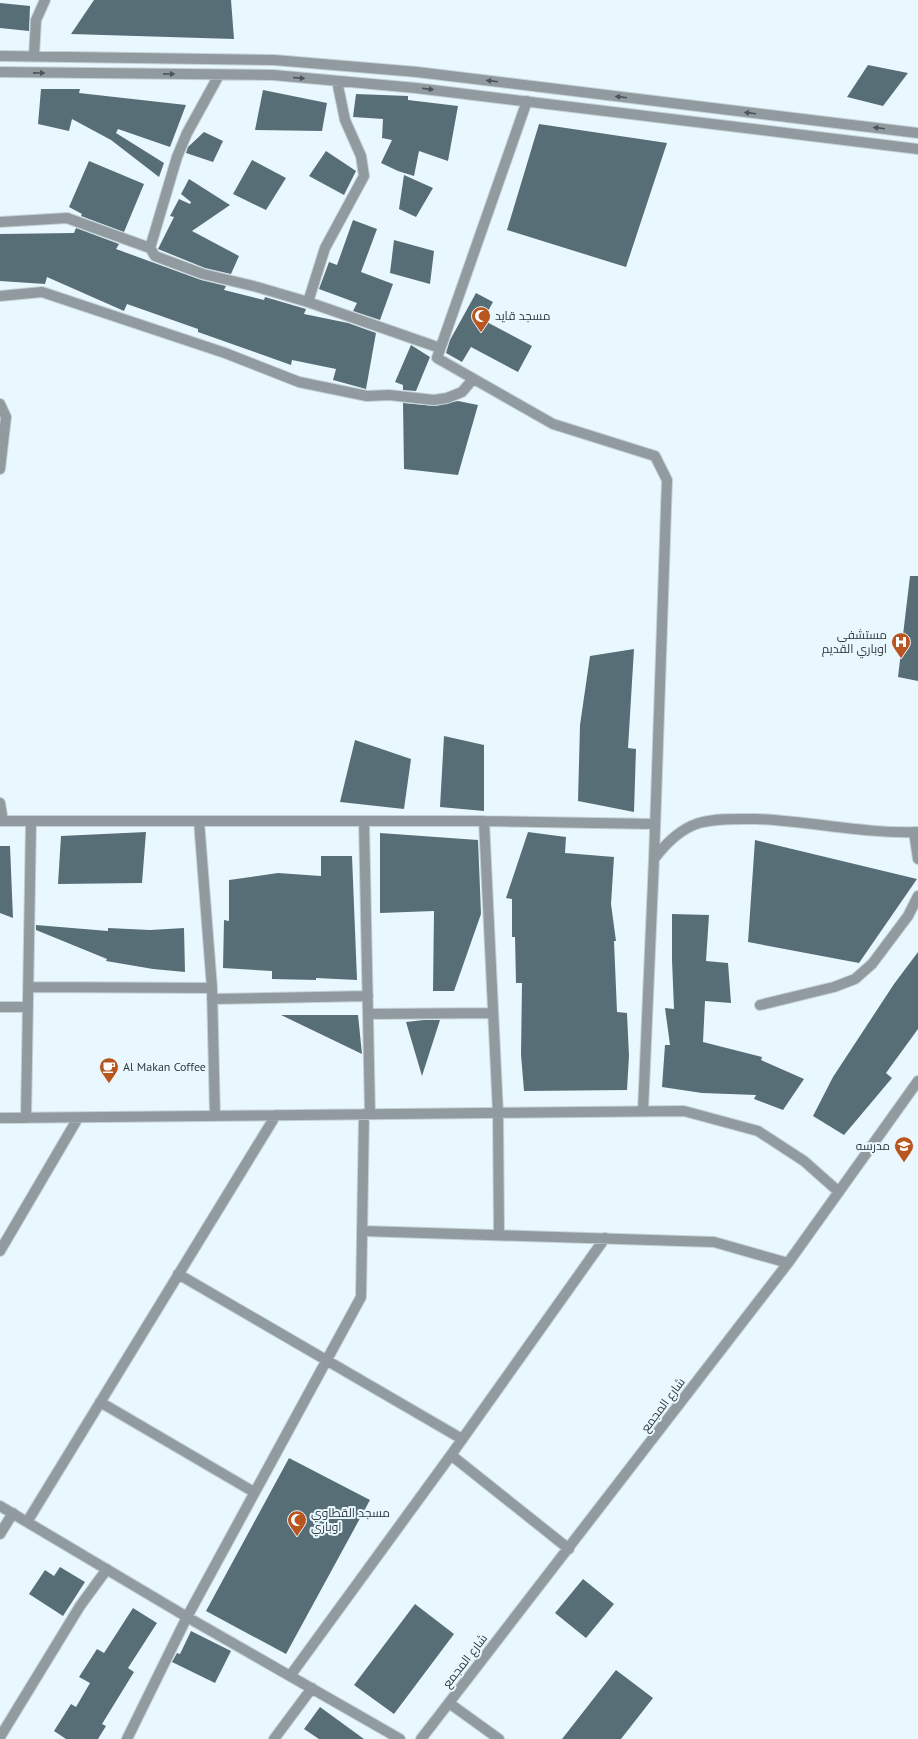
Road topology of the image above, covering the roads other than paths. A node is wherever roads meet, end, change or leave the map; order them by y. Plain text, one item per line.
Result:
1 (45, 0) edge
2 (0, 56) edge
3 (34, 56) junction
4 (0, 72) edge
5 (219, 75) junction
6 (337, 81) junction
7 (527, 101) junction
8 (918, 133) edge
9 (918, 149) edge
10 (0, 222) edge
11 (150, 248) junction
12 (0, 296) edge
13 (308, 302) junction
14 (440, 348) junction
15 (473, 379) junction
16 (0, 404) edge
17 (0, 469) edge
18 (0, 803) edge
19 (1, 821) edge
20 (31, 821) junction
21 (199, 821) junction
22 (364, 821) junction
23 (484, 821) junction
24 (654, 824) junction
25 (916, 832) edge
26 (654, 859) junction
27 (918, 859) edge
28 (918, 896) edge
29 (28, 987) junction
30 (212, 988) junction
31 (368, 996) junction
32 (212, 999) junction
33 (760, 1005) dead end
34 (28, 1007) junction
35 (0, 1008) edge
36 (493, 1013) junction
37 (368, 1014) junction
38 (918, 1081) edge
39 (643, 1111) junction
40 (498, 1113) junction
41 (367, 1114) junction
42 (276, 1115) junction
43 (215, 1116) junction
44 (0, 1118) edge
45 (26, 1118) junction
46 (78, 1118) junction
47 (839, 1192) junction
48 (362, 1231) junction
49 (499, 1235) junction
50 (604, 1238) junction
51 (0, 1252) edge
52 (788, 1263) junction
53 (178, 1274) junction
54 (326, 1360) junction
55 (100, 1402) junction
56 (462, 1439) junction
57 (451, 1455) junction
58 (254, 1492) junction
59 (0, 1506) edge
60 (13, 1514) junction
61 (27, 1522) junction
62 (0, 1534) edge
63 (569, 1549) junction
64 (107, 1569) junction
65 (187, 1617) junction
66 (290, 1676) junction
67 (312, 1688) junction
68 (449, 1703) junction
69 (0, 1737) edge
70 (126, 1739) edge
71 (274, 1739) edge
72 (400, 1739) edge
73 (421, 1739) edge
74 (499, 1739) edge

1 - 3 street
2 - 3 street
8 -> 3 street
4 -> 5 street
5 -> 6 street
5 - 11 street
6 -> 7 street
6 - 13 street
7 - 9 street
7 - 14 street
10 - 11 street
11 - 13 street
12 - 15 street
13 - 14 street
14 - 15 street
15 - 24 street
16 - 17 street
18 - 19 street
19 - 20 street
20 - 21 street
20 - 29 street
21 - 22 street
21 - 30 street
22 - 23 street
22 - 31 street
23 - 24 street
23 - 36 street
24 - 26 street
25 - 26 street
25 - 27 street
26 - 39 street
28 - 33 street
29 - 30 street
29 - 34 street
30 - 32 street
31 - 32 street
31 - 37 street
32 - 43 street
34 - 35 street
34 - 45 street
36 - 37 street
36 - 40 street
37 - 41 street
38 - 47 street, شارع المجمع
39 - 40 street
39 - 47 street
40 - 41 street
40 - 49 street
41 - 42 street
41 - 48 street
42 - 43 street
42 - 53 street
43 - 46 street
44 - 45 street
45 - 46 street
46 - 51 street
47 - 52 street, شارع المجمع
48 - 49 street
48 - 54 street
49 - 50 street
50 - 52 street
50 - 56 street
52 - 63 street, شارع المجمع
53 - 54 street
53 - 55 street
54 - 56 street
54 - 58 street
55 - 58 street
55 - 61 street
56 - 57 street
57 - 63 street
57 - 66 street
58 - 65 street
59 - 60 street
60 - 61 street
60 - 62 street
61 - 64 street
63 - 68 street, شارع المجمع
64 - 65 street
64 - 69 street
65 - 66 street
65 - 70 street
66 - 67 street
67 - 71 street
67 - 72 street
68 - 73 street, شارع المجمع
68 - 74 street

